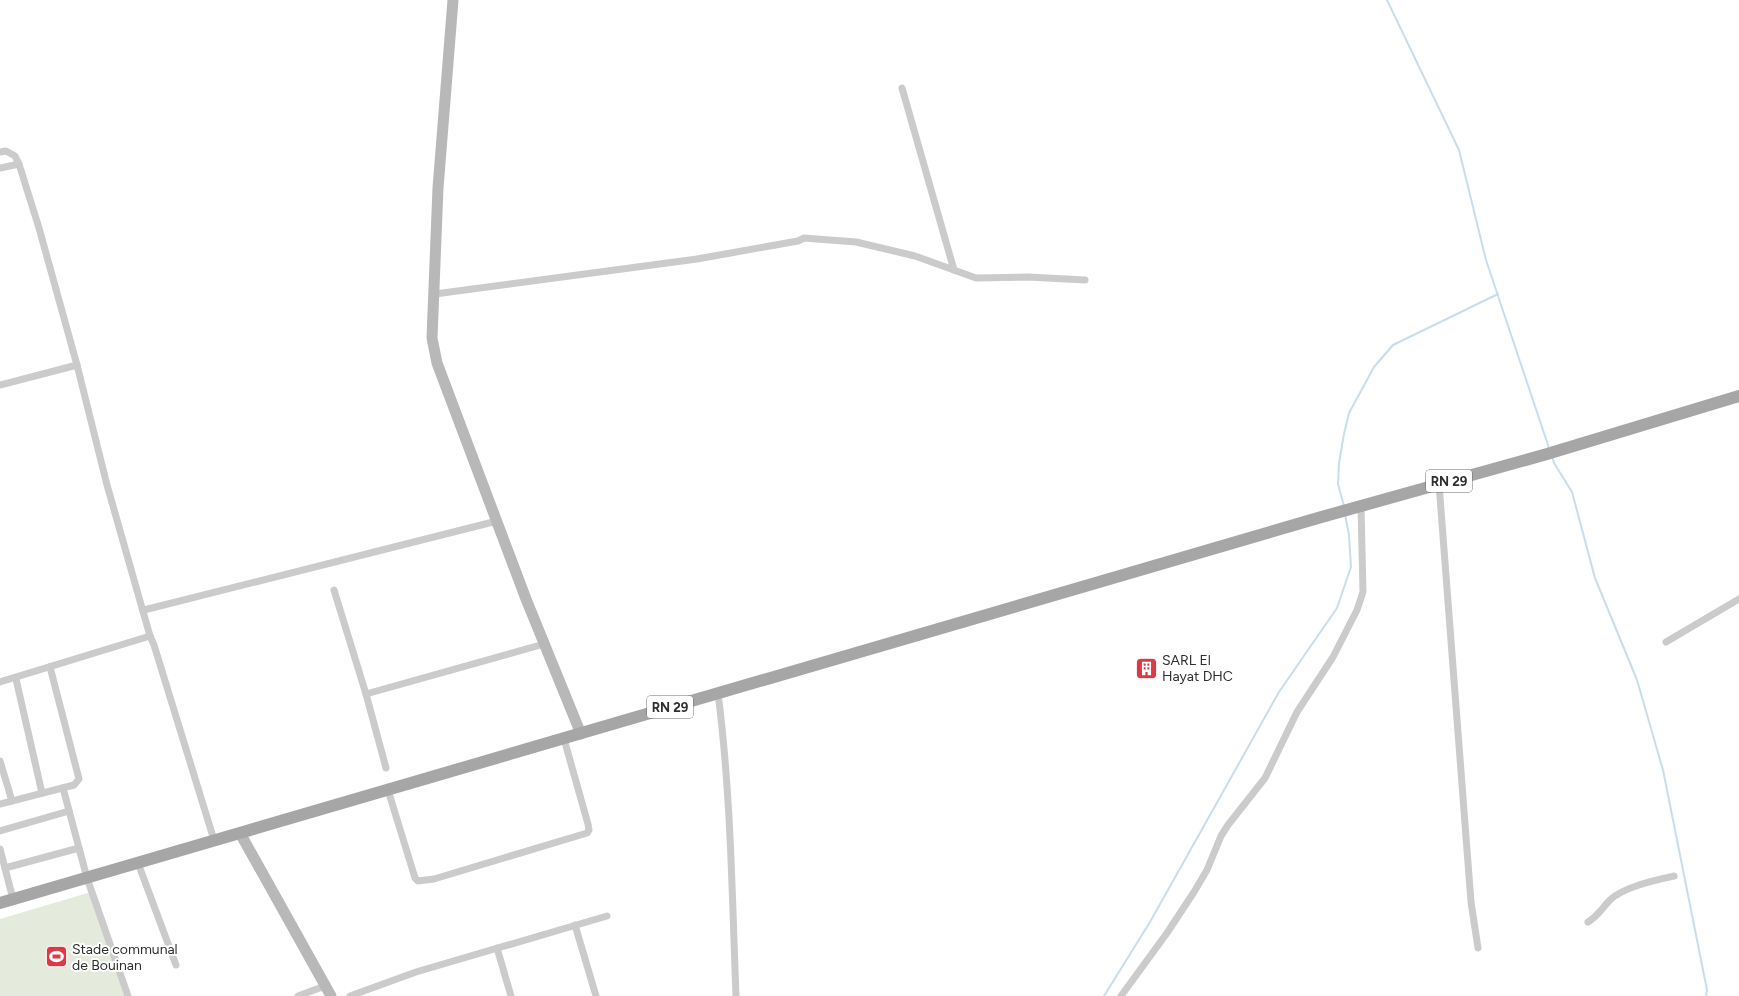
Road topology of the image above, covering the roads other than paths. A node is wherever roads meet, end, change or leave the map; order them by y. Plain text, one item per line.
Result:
1 (453, 0) edge
2 (902, 88) dead end
3 (0, 152) edge
4 (19, 164) junction
5 (0, 168) edge
6 (954, 270) junction
7 (1085, 280) dead end
8 (435, 294) junction
9 (77, 365) junction
10 (0, 385) edge
11 (1739, 396) edge
12 (1439, 484) junction
13 (1350, 509) junction
14 (497, 521) junction
15 (334, 590) dead end
16 (1739, 599) edge
17 (144, 610) junction
18 (150, 636) junction
19 (1666, 642) dead end
20 (544, 644) junction
21 (50, 667) junction
22 (16, 679) junction
23 (0, 682) edge
24 (718, 693) junction
25 (366, 694) junction
26 (581, 734) junction
27 (564, 739) junction
28 (0, 761) edge
29 (386, 768) dead end
30 (63, 788) junction
31 (388, 790) junction
32 (42, 793) junction
33 (12, 801) junction
34 (0, 804) edge
35 (69, 811) junction
36 (0, 831) edge
37 (240, 833) junction
38 (214, 840) junction
39 (79, 848) junction
40 (0, 849) edge
41 (138, 863) junction
42 (5, 868) junction
43 (1674, 876) dead end
44 (87, 878) junction
45 (13, 899) junction
46 (0, 902) edge
47 (607, 916) dead end
48 (1588, 922) dead end
49 (575, 925) junction
50 (498, 948) junction
51 (1478, 948) dead end
52 (176, 965) dead end
53 (325, 986) junction
54 (128, 996) edge
55 (298, 996) edge
56 (331, 996) edge
57 (350, 996) edge
58 (512, 996) edge
59 (596, 996) edge
60 (736, 996) edge
61 (1121, 996) edge

1 - 8 main road
2 - 6 street
3 - 4 street
4 - 5 street
4 - 9 street
6 - 7 street
6 - 8 street
8 - 14 main road
9 - 10 street
9 - 17 street
11 - 12 main road, RN 29
12 - 13 main road, RN 29
12 - 51 street
13 - 24 main road, RN 29
13 - 61 street
14 - 17 street
14 - 20 main road
15 - 25 street
16 - 19 street
17 - 18 street
18 - 21 street
18 - 38 street
20 - 25 street
20 - 26 main road
21 - 22 street
21 - 30 street
22 - 23 street
22 - 32 street
24 - 26 main road, RN 29
24 - 60 street
25 - 29 street
26 - 27 main road, RN 29
27 - 31 main road, RN 29
27 - 31 street
28 - 33 street
30 - 32 street
30 - 35 street
31 - 37 main road, RN 29
32 - 33 street
33 - 34 street
35 - 36 street
35 - 39 street
37 - 38 main road, RN 29
37 - 53 main road
38 - 41 main road, RN 29
39 - 42 street
39 - 44 street
40 - 42 street
41 - 44 main road, RN 29
41 - 52 street
42 - 45 street
43 - 48 street
44 - 45 main road, RN 29
44 - 54 street
45 - 46 main road, RN 29
47 - 49 street
49 - 50 street
49 - 59 street
50 - 57 street
50 - 58 street
53 - 55 street
53 - 56 main road

